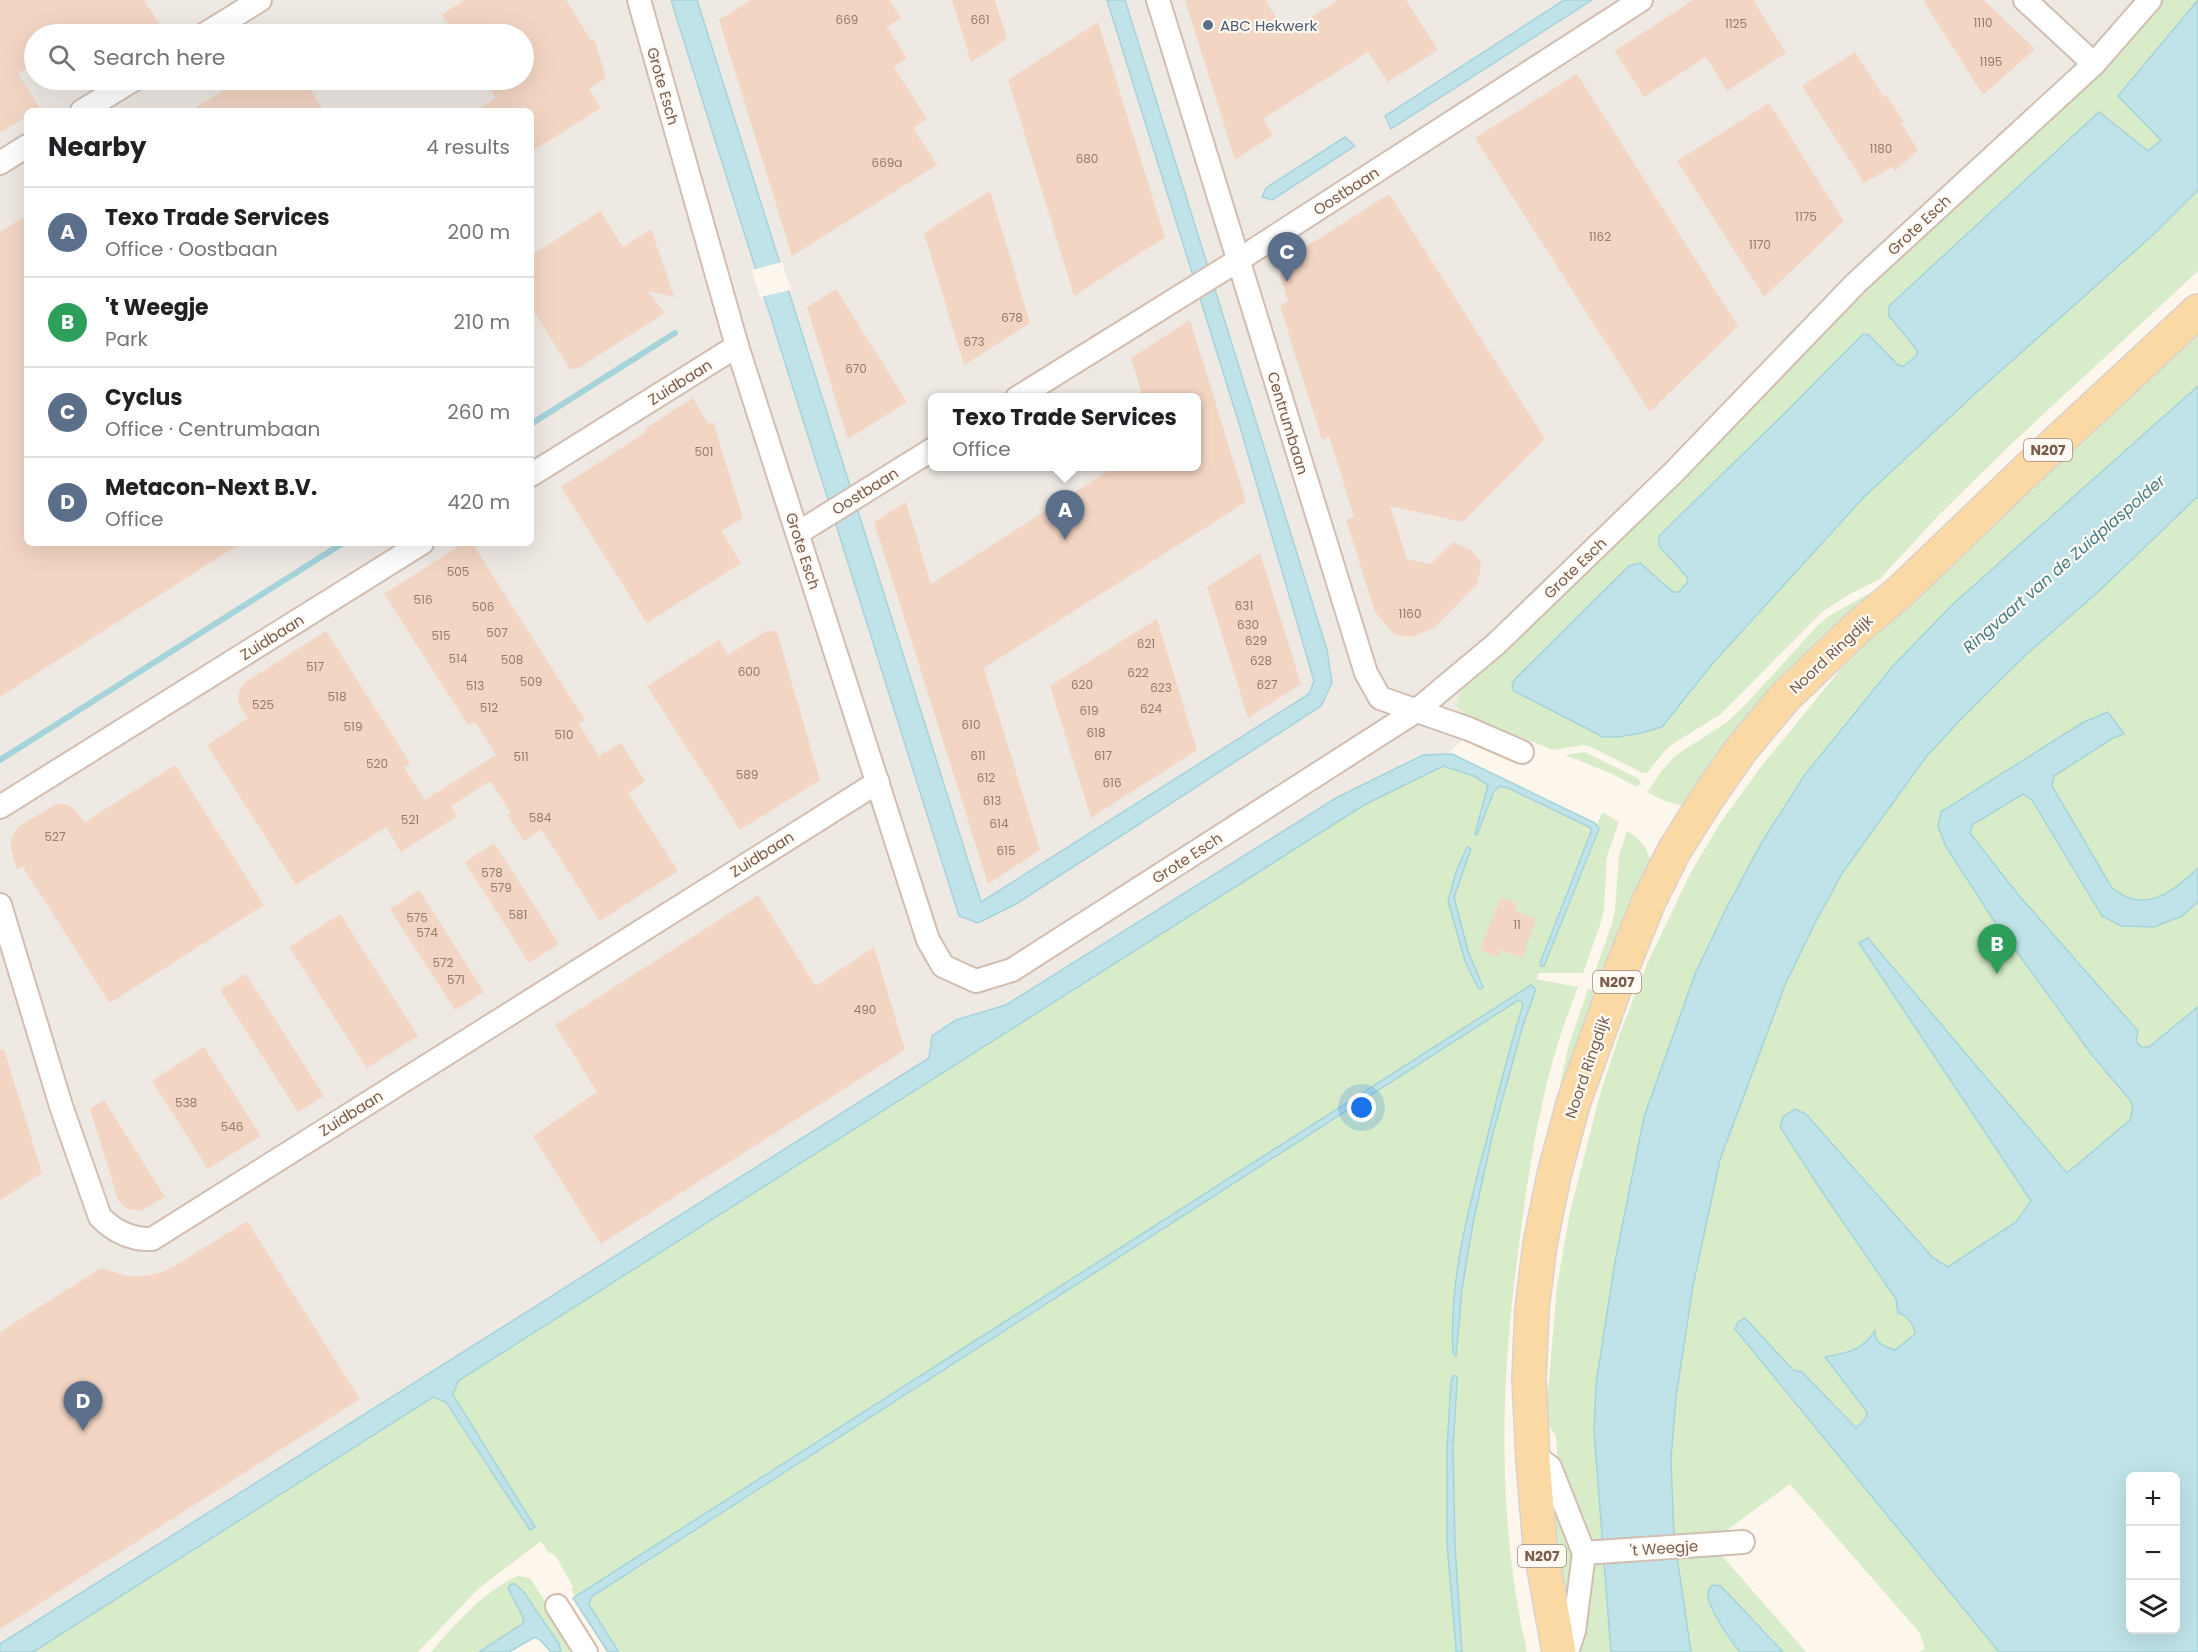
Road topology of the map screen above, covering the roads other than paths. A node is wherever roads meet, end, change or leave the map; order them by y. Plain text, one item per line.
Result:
1 (260, 0) edge
2 (1158, 0) edge
3 (1641, 0) edge
4 (2025, 0) edge
5 (2150, 0) edge
6 (640, 1) edge
7 (221, 24) edge
8 (2094, 64) junction
9 (117, 90) edge
10 (87, 108) edge
11 (24, 148) edge
12 (0, 163) edge
13 (1238, 261) junction
14 (2198, 311) edge
15 (737, 346) junction
16 (1025, 393) edge
17 (928, 452) edge
18 (534, 473) edge
19 (798, 533) junction
20 (417, 546) edge
21 (1416, 711) junction
22 (1522, 752) dead end
23 (878, 782) junction
24 (0, 807) edge
25 (0, 905) edge
26 (1533, 1460) junction
27 (1743, 1542) dead end
28 (1592, 1553) junction
29 (557, 1606) dead end
30 (586, 1652) edge
31 (1559, 1652) edge
32 (1567, 1652) edge

1 - 7 street
2 - 13 street, Centrumbaan
3 - 13 street, Oostbaan
4 - 8 street
5 - 8 street, Grote Esch
6 - 15 street, Grote Esch
8 - 21 street, Grote Esch
9 - 10 street
11 - 12 street
13 - 16 street, Oostbaan
13 - 21 street, Centrumbaan
14 - 26 main road, Noord Ringdijk / N207
15 - 18 street, Zuidbaan
15 - 19 street, Grote Esch
17 - 19 street, Oostbaan
19 - 23 street, Grote Esch
20 - 24 street, Zuidbaan
21 - 22 street, Centrumbaan
21 - 23 street, Grote Esch
23 - 25 street, Zuidbaan
26 - 28 street
26 - 31 main road, Noord Ringdijk / N207
27 - 28 street, 't Weegje
28 - 32 street
29 - 30 street

